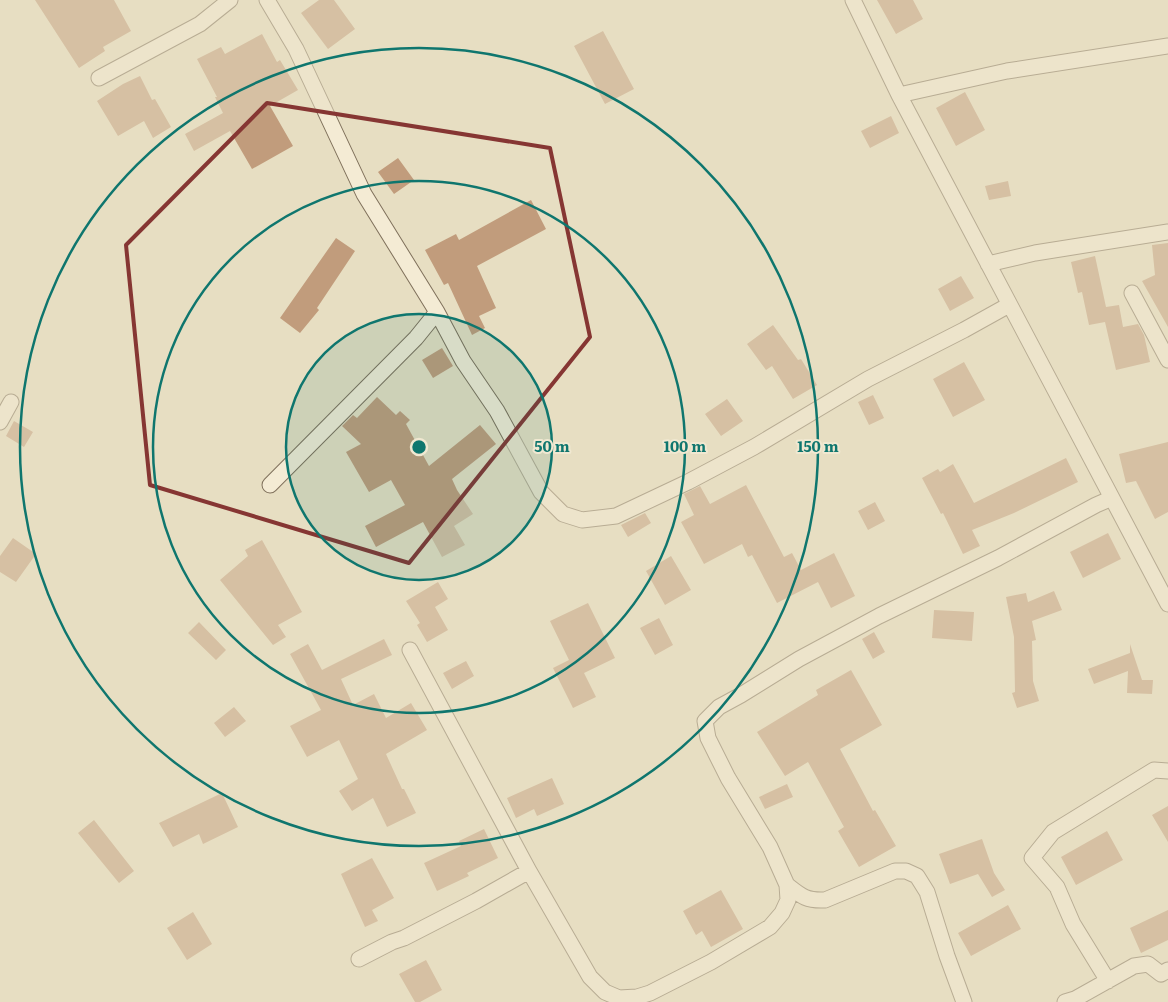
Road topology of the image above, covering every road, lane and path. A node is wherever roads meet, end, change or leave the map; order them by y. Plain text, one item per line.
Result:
1 (230, 0) edge
2 (267, 0) edge
3 (853, 0) edge
4 (1168, 46) edge
5 (98, 78) dead end
6 (898, 95) junction
7 (1168, 232) edge
8 (988, 264) junction
9 (1132, 293) dead end
10 (1009, 305) junction
11 (437, 312) junction
12 (1168, 360) edge
13 (11, 402) dead end
14 (0, 422) edge
15 (270, 485) dead end
16 (1112, 498) junction
17 (1168, 604) edge
18 (410, 650) dead end
19 (1168, 771) edge
20 (529, 871) junction
21 (787, 885) junction
22 (359, 959) dead end
23 (1168, 970) edge
24 (1108, 981) junction
25 (636, 1000) edge
26 (964, 1002) edge
27 (1065, 1002) edge

1 - 5 street
2 - 11 street
3 - 6 street
4 - 6 street
6 - 8 street
7 - 8 street
8 - 10 street
9 - 12 street
10 - 11 street
10 - 16 street
11 - 15 street
13 - 14 street
16 - 17 street
16 - 21 street
18 - 20 street
19 - 24 street
20 - 22 street
20 - 25 street
21 - 25 street
21 - 26 street
23 - 24 street
24 - 27 street

